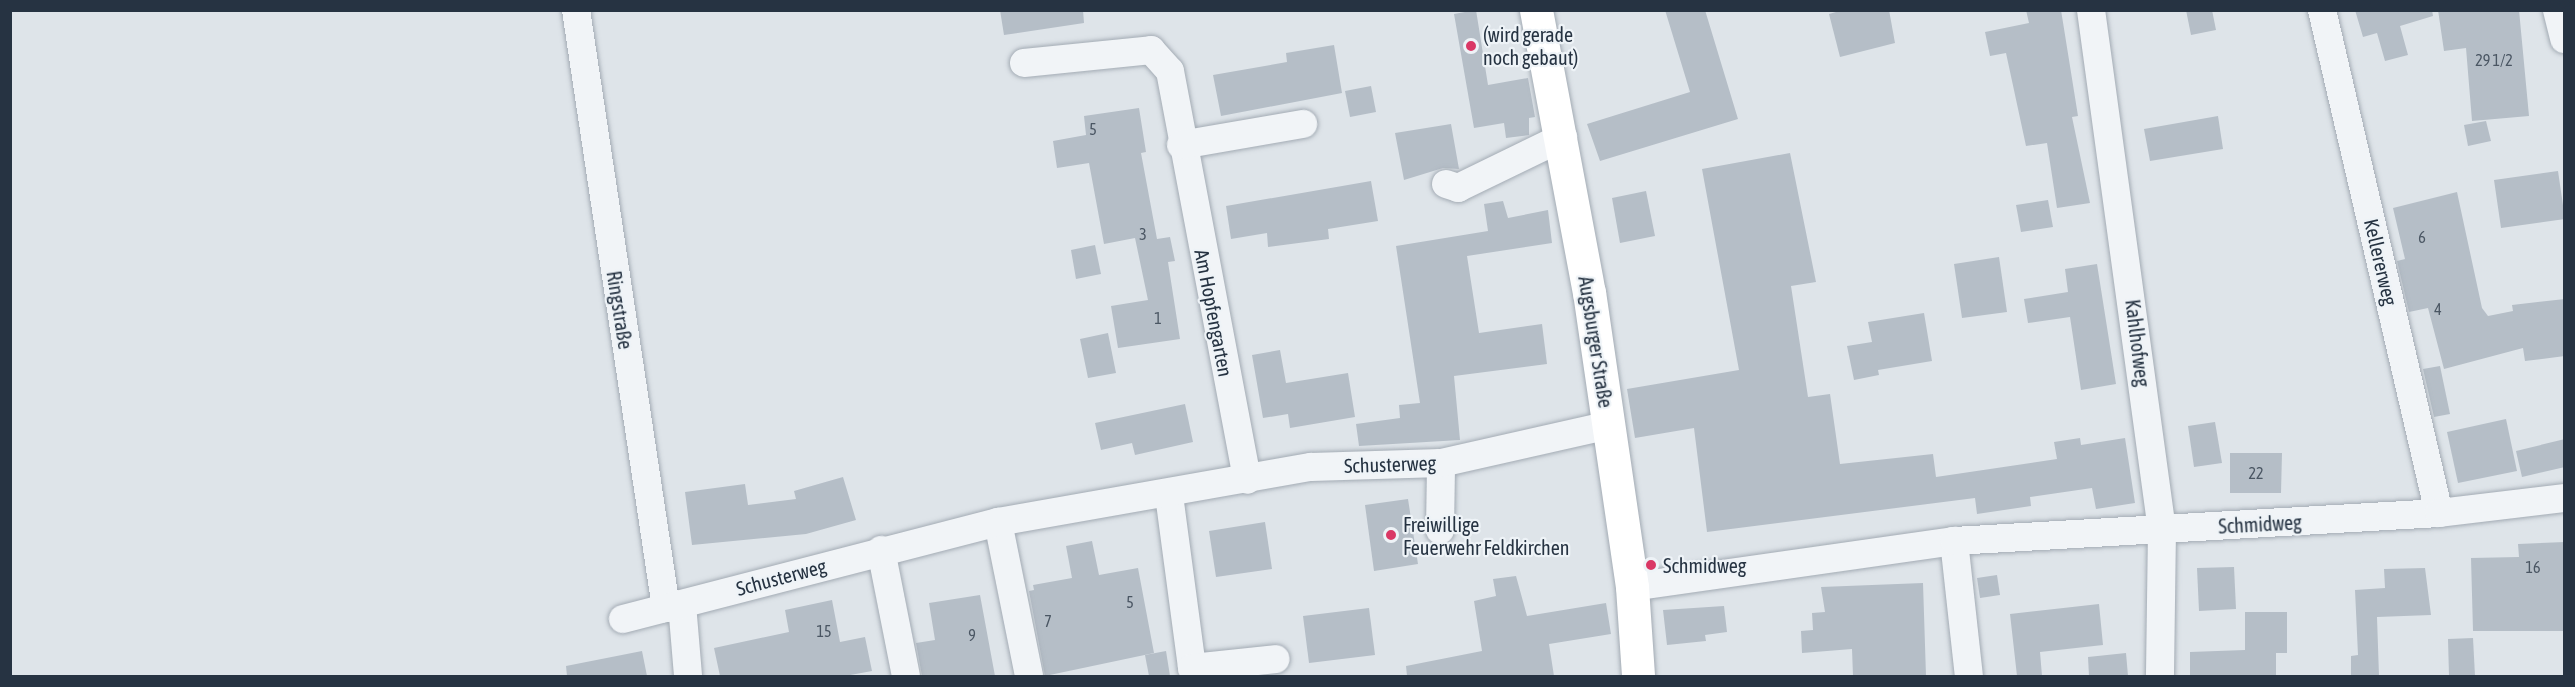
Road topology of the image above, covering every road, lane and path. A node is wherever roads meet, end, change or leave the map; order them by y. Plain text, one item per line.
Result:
1 (576, 10) edge
2 (1536, 10) edge
3 (2091, 10) edge
4 (2322, 10) edge
5 (2557, 10) edge
6 (2565, 39) edge
7 (1024, 63) dead end
8 (1303, 124) dead end
9 (1563, 137) junction
10 (1181, 145) junction
11 (1446, 183) dead end
12 (1609, 425) junction
13 (1441, 463) junction
14 (1247, 480) junction
15 (1169, 495) junction
16 (2565, 498) edge
17 (2439, 513) junction
18 (998, 522) junction
19 (1440, 530) dead end
20 (2162, 530) junction
21 (1954, 541) junction
22 (881, 550) junction
23 (1632, 587) junction
24 (674, 606) junction
25 (623, 619) dead end
26 (1276, 659) dead end
27 (688, 676) edge
28 (906, 676) edge
29 (1029, 676) edge
30 (1638, 676) edge
31 (1969, 676) edge
32 (2160, 676) edge

1 - 24 street, Ringstraße
2 - 9 main road, Augsburger Straße
3 - 20 street, Kahlhofweg
4 - 17 street, Kellererweg
5 - 6 street
7 - 10 street, Am Hopfengarten
8 - 10 street
9 - 11 street
9 - 12 main road, Augsburger Straße
10 - 14 street, Am Hopfengarten
12 - 13 street, Schusterweg
12 - 23 main road, Augsburger Straße
13 - 14 street, Schusterweg
13 - 19 street
14 - 15 street, Schusterweg
15 - 18 street, Schusterweg
15 - 26 street
16 - 17 street, Schmidweg
17 - 20 street, Schmidweg
18 - 22 street, Schusterweg
18 - 29 street
20 - 21 street, Schmidweg
20 - 32 street, Kahlhofweg
21 - 23 street, Schmidweg
21 - 31 street
22 - 24 street, Schusterweg
22 - 28 street
23 - 30 main road, Augsburger Straße
24 - 25 street
24 - 27 street, Ringstraße

